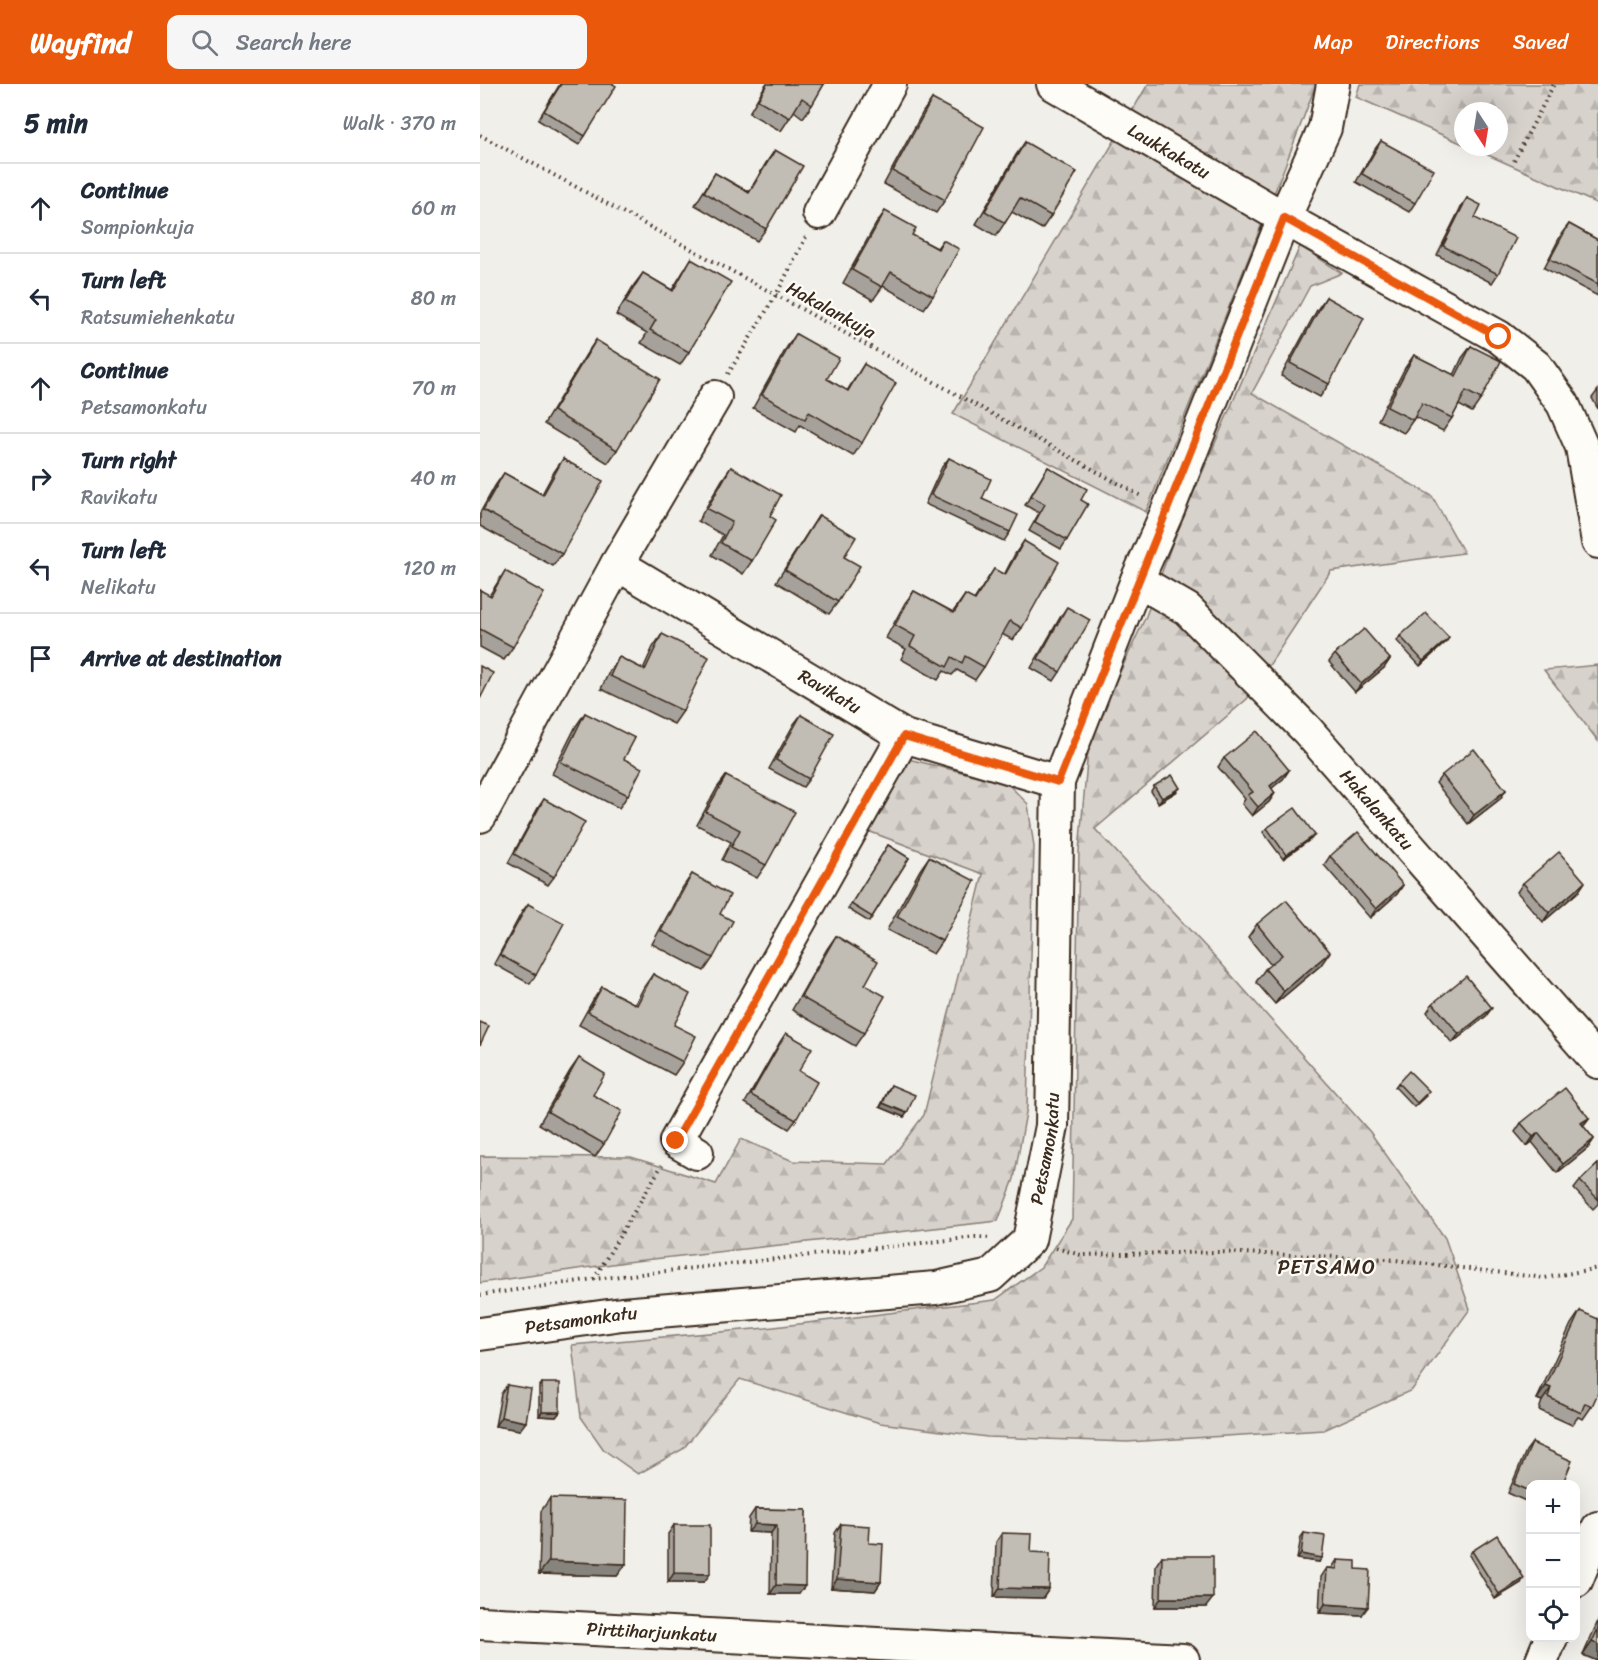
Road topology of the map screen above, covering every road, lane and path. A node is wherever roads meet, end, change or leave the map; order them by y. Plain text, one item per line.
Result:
1 (890, 84) edge
2 (1053, 84) edge
3 (1334, 84) edge
4 (1554, 84) edge
5 (480, 135) edge
6 (1514, 161) dead end
7 (819, 213) joint
8 (1284, 218) junction
9 (777, 295) junction
10 (715, 397) joint
11 (1168, 510) junction
12 (1598, 542) edge
13 (617, 564) junction
14 (1137, 580) junction
15 (904, 736) junction
16 (1058, 782) junction
17 (480, 816) edge
18 (1598, 1062) edge
19 (687, 1147) joint
20 (1029, 1240) junction
21 (1598, 1268) edge
22 (594, 1279) junction
23 (480, 1294) edge
24 (480, 1334) edge
25 (1598, 1528) edge
26 (1580, 1569) edge
27 (480, 1623) edge
28 (1549, 1642) edge
29 (1183, 1660) edge
30 (1542, 1660) edge

1 - 7 street
2 - 8 street, Laukkakatu
3 - 8 street, Petsamonkatu
4 - 6 path
5 - 9 path, Hakalankuja
7 - 9 path
8 - 11 street, Petsamonkatu
8 - 12 street, Laukkakatu
9 - 10 path
9 - 11 path, Hakalankuja
10 - 13 street
11 - 14 street, Petsamonkatu
13 - 15 street, Ravikatu
13 - 17 street
14 - 16 street, Petsamonkatu
14 - 18 street, Hakalankatu
15 - 16 street, Ravikatu
15 - 19 street
16 - 20 street, Petsamonkatu
19 - 22 path
20 - 21 path
20 - 22 path
20 - 24 street, Petsamonkatu
22 - 23 path
25 - 26 street
27 - 29 street, Pirttiharjunkatu
28 - 30 street

